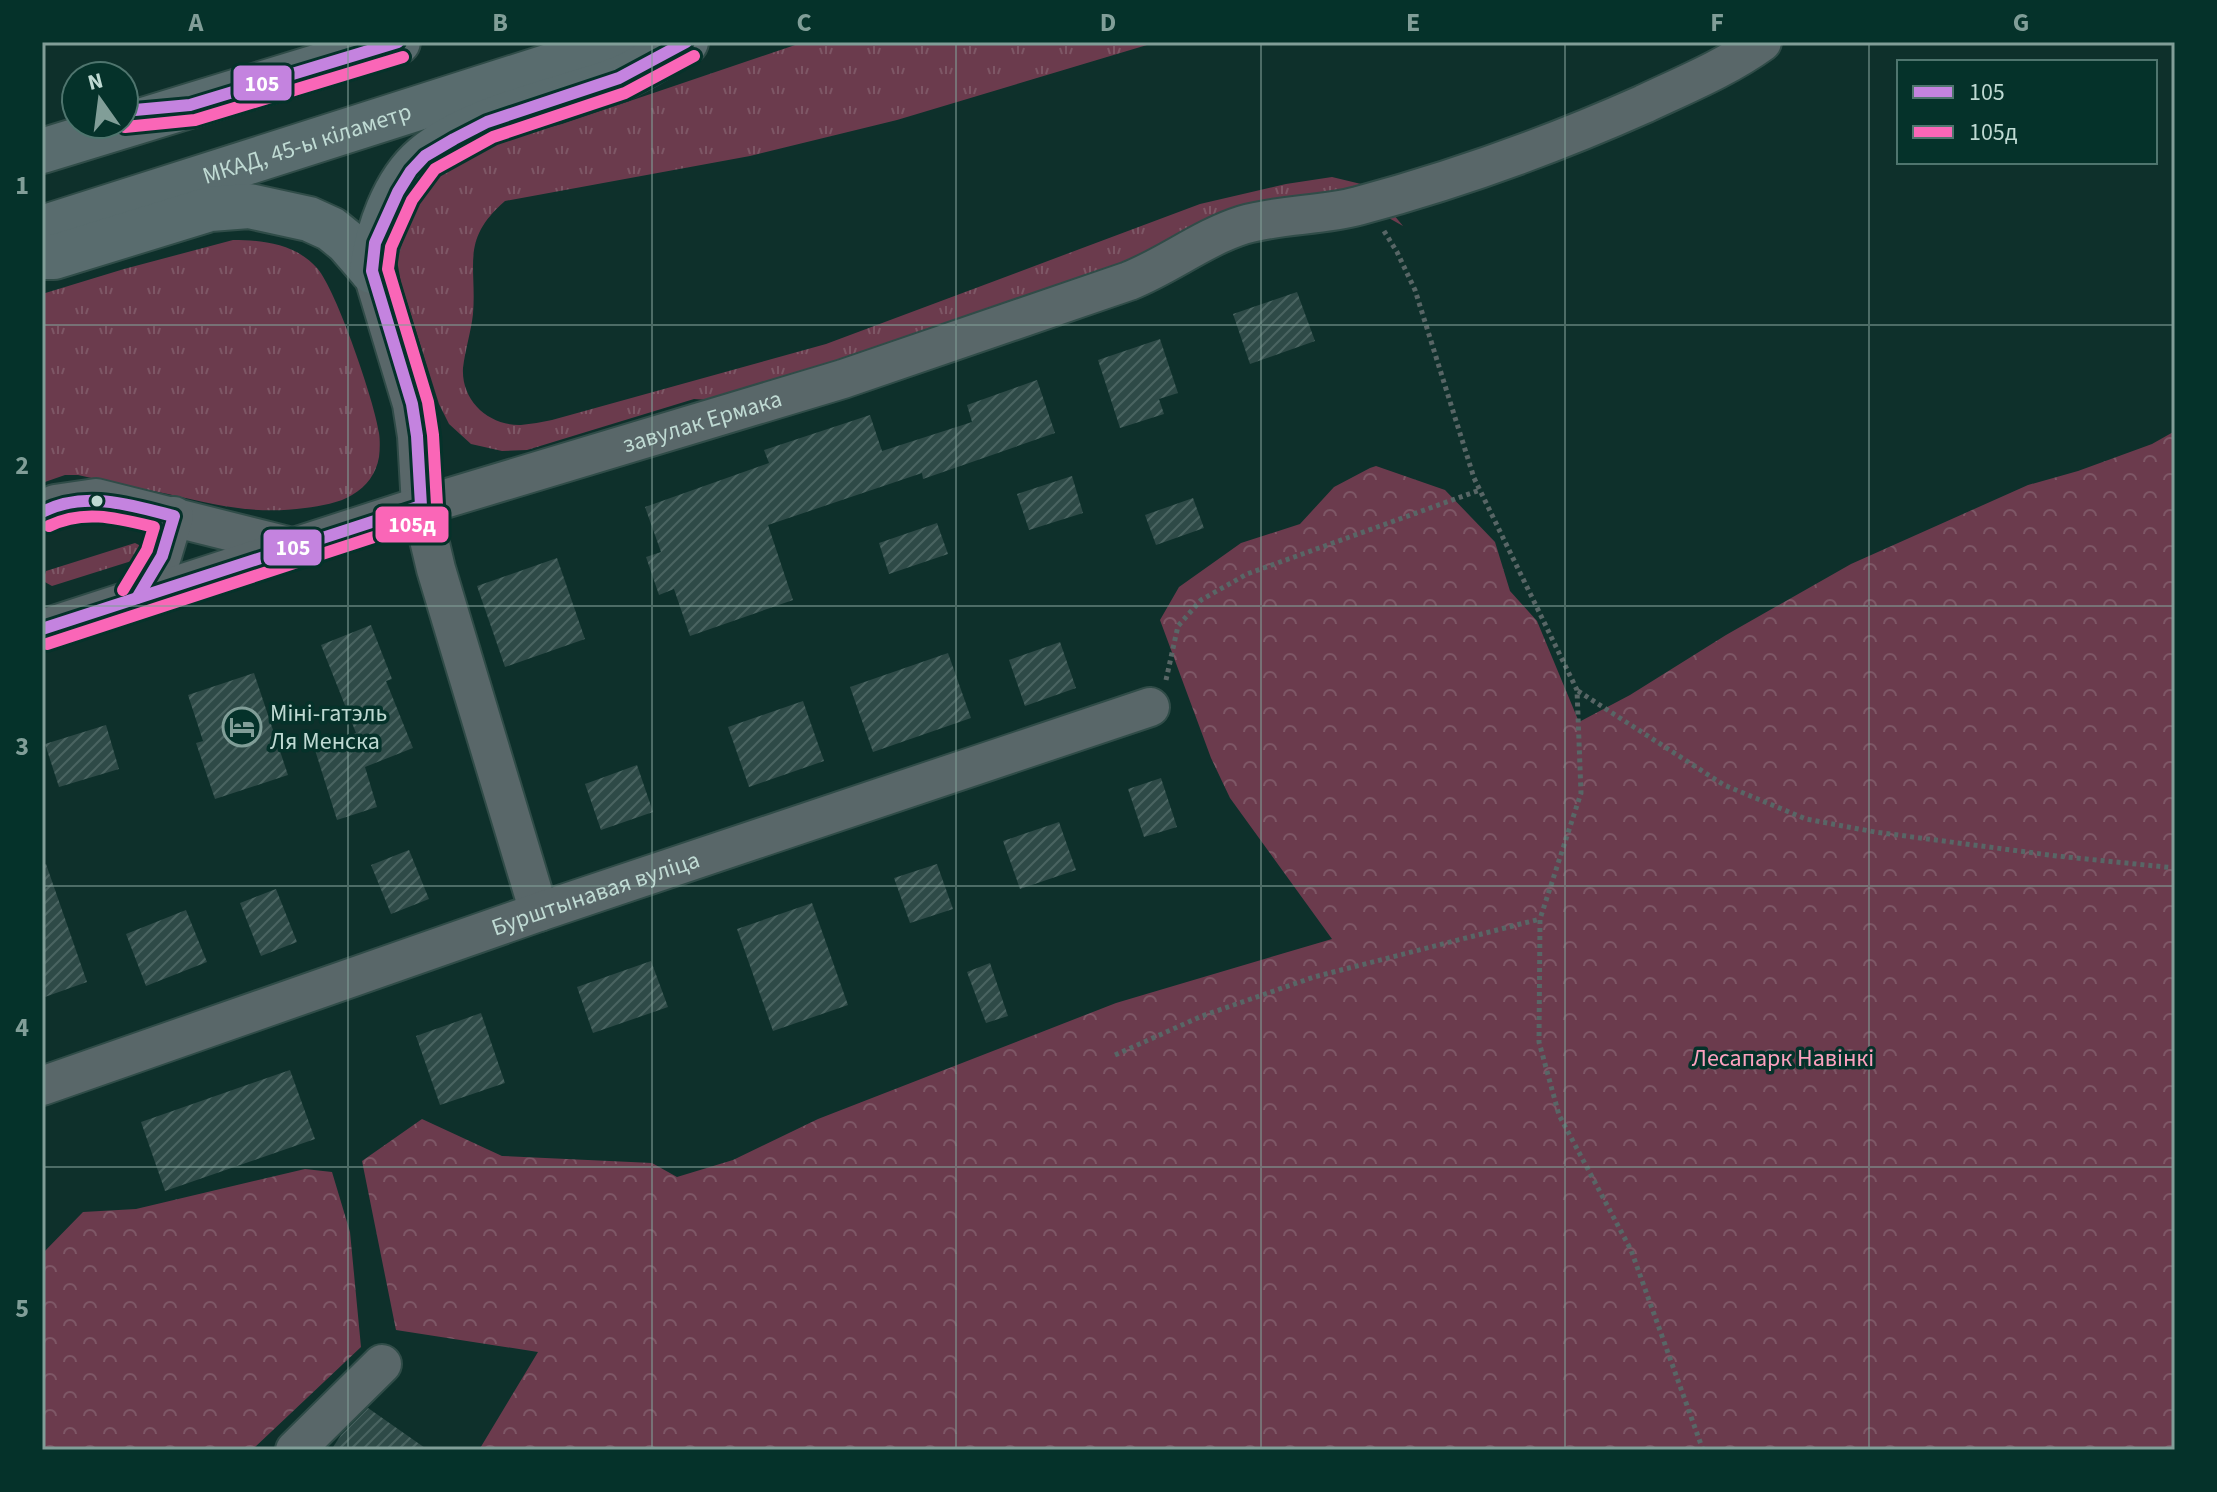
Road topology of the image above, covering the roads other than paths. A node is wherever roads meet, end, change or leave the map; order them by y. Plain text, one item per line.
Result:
1 (398, 42) edge
2 (625, 42) edge
3 (686, 42) edge
4 (1762, 42) edge
5 (190, 105) junction
6 (140, 110) edge
7 (42, 151) edge
8 (42, 228) edge
9 (42, 257) edge
10 (372, 271) junction
11 (421, 506) junction
12 (42, 512) edge
13 (174, 516) junction
14 (292, 547) junction
15 (137, 598) junction
16 (42, 629) edge
17 (1150, 707) road end
18 (539, 912) junction
19 (42, 1086) edge
20 (382, 1364) dead end
21 (295, 1450) edge

1 - 5 highway
2 - 8 highway, МКАД, 45-ы кіламетр
3 - 10 highway
4 - 11 street, завулак Ермака
5 - 6 highway
5 - 7 highway
9 - 10 highway
10 - 11 street
11 - 14 street, завулак Ермака
11 - 18 street
12 - 13 street
13 - 14 street
13 - 15 street
14 - 15 street, завулак Ермака
15 - 16 street, завулак Ермака
17 - 18 street, Бурштынавая вуліца
18 - 19 street, Бурштынавая вуліца
20 - 21 street

